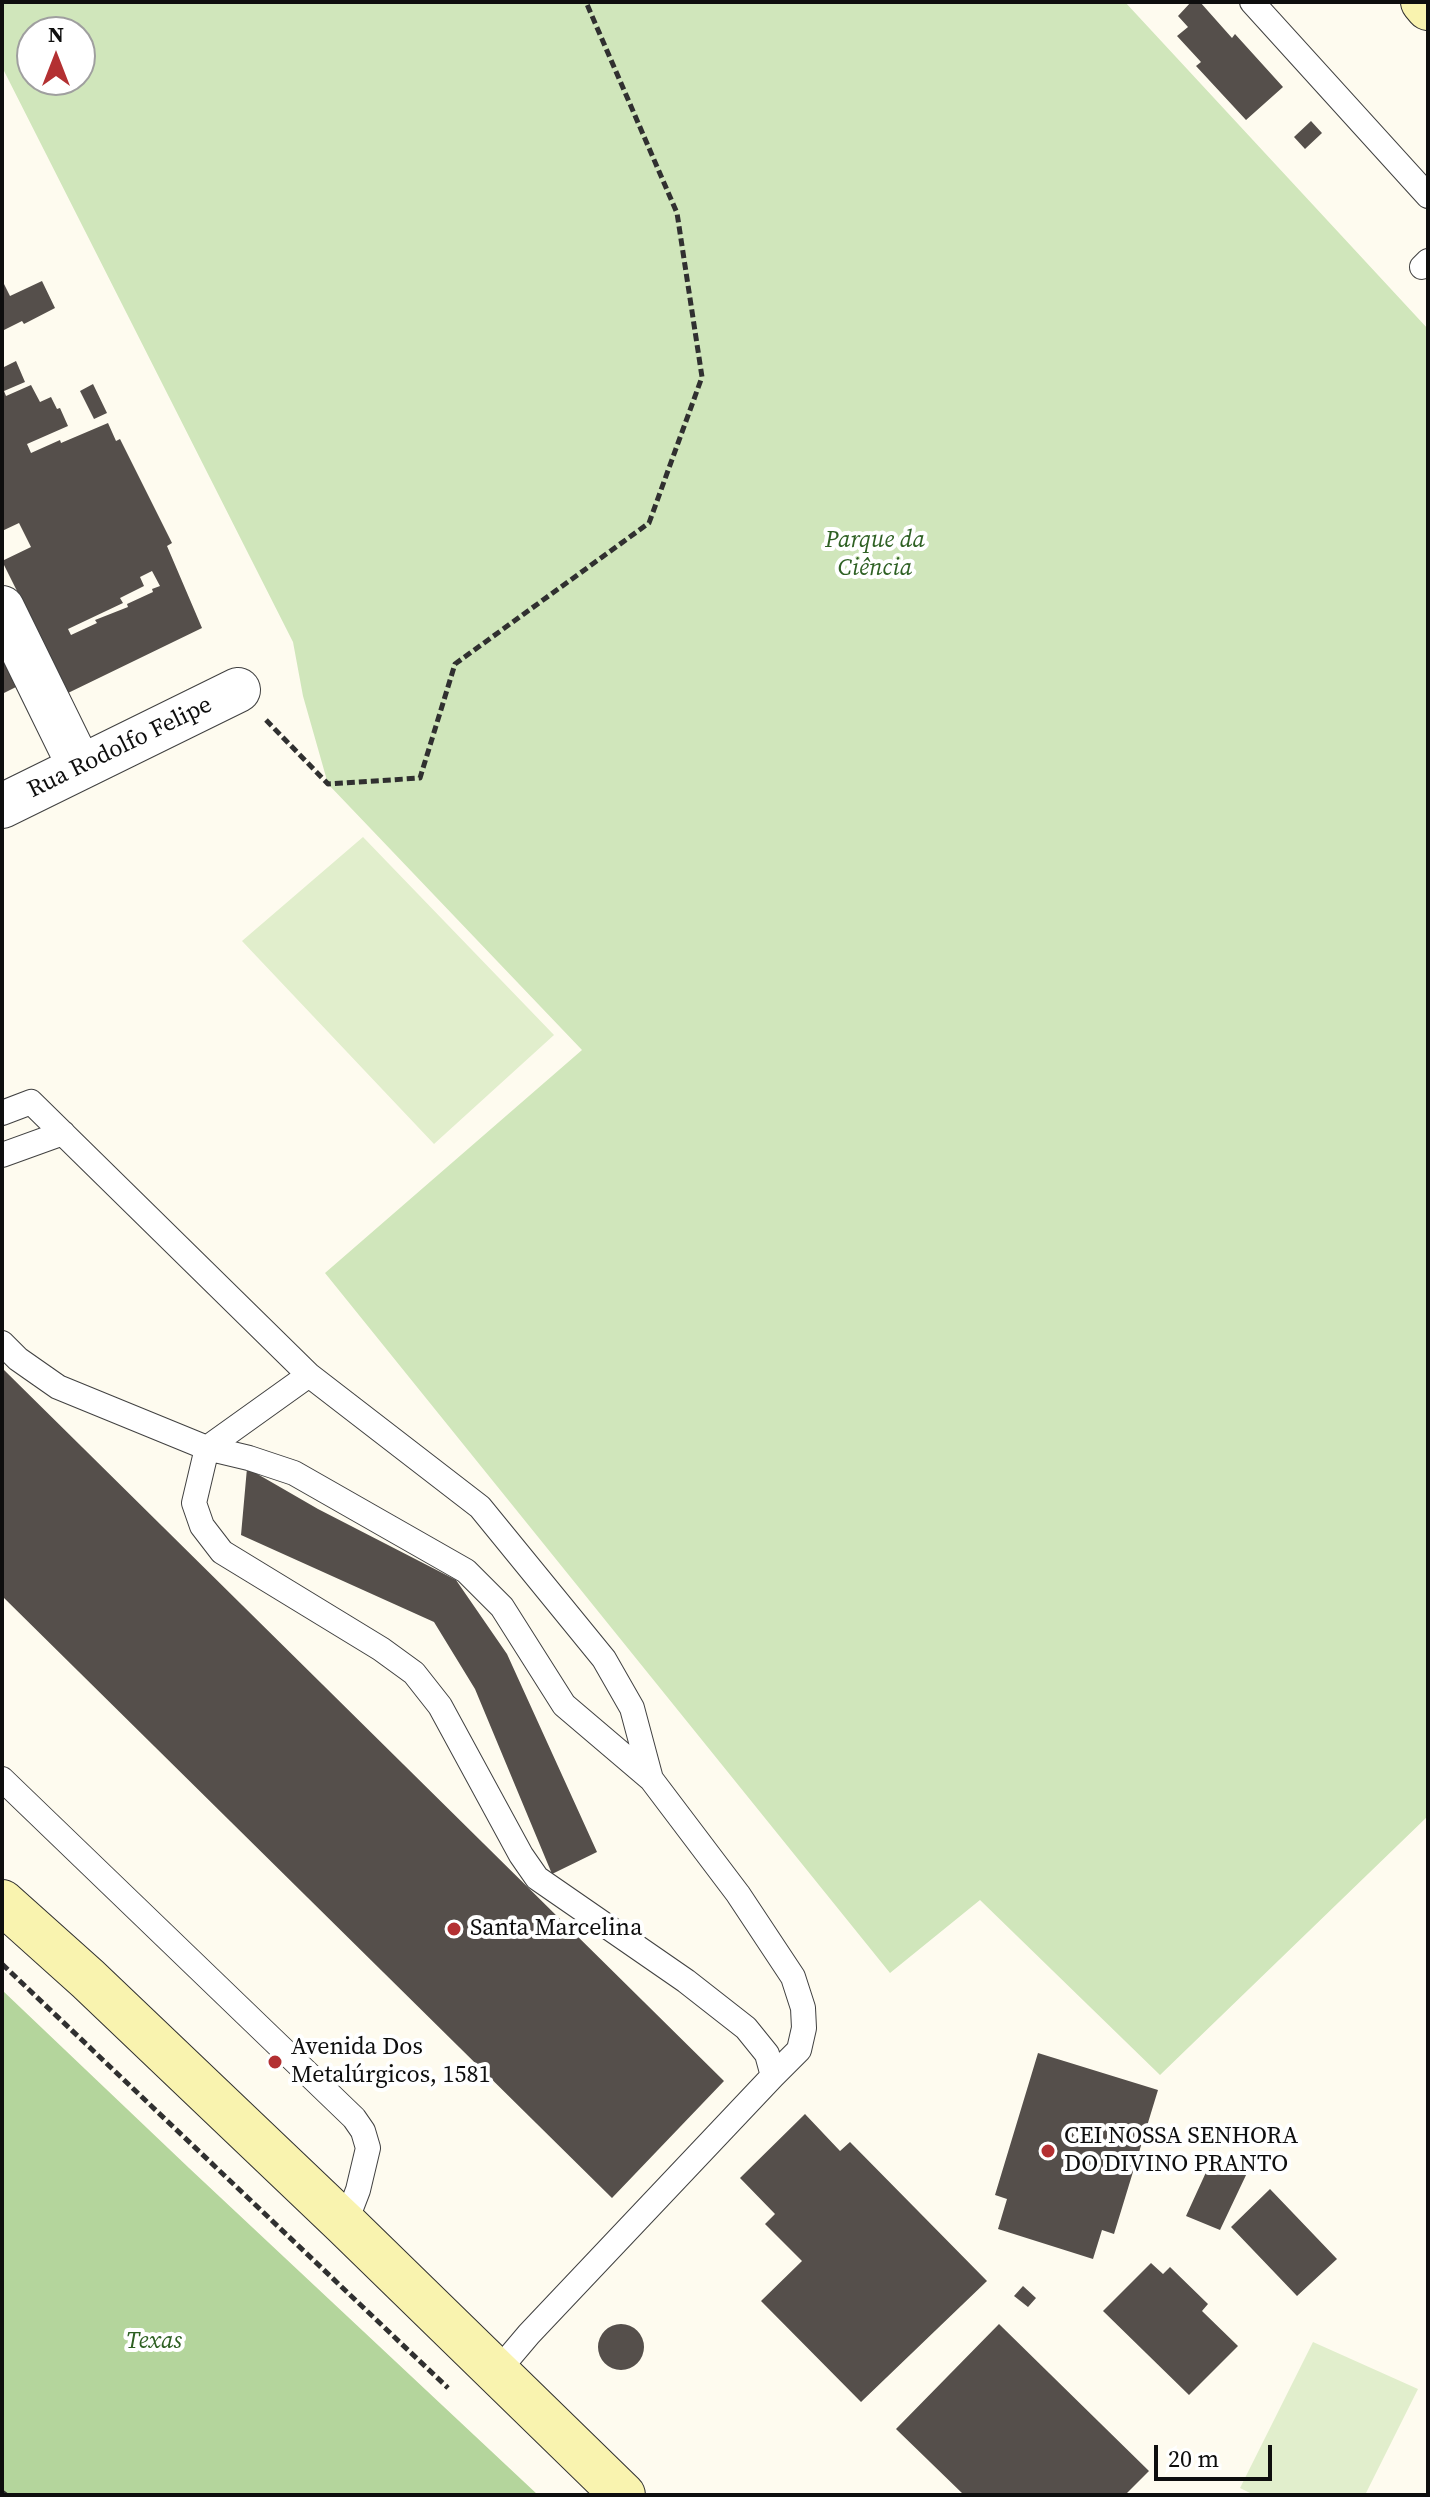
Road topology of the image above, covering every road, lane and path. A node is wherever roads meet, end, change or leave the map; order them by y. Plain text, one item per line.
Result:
1 (586, 2) edge
2 (1252, 2) edge
3 (1423, 2) edge
4 (1428, 8) edge
5 (1428, 196) edge
6 (2, 608) edge
7 (238, 690) joint
8 (80, 767) junction
9 (2, 806) edge
10 (2, 1113) edge
11 (63, 1133) junction
12 (2, 1155) edge
13 (2, 1343) edge
14 (309, 1375) junction
15 (207, 1448) junction
16 (2, 1779) edge
17 (651, 1779) junction
18 (2, 1902) edge
19 (2, 1964) edge
20 (773, 2076) junction
21 (345, 2224) junction
22 (496, 2373) junction
23 (458, 2398) dead end
24 (623, 2495) edge

1 - 7 path
2 - 5 lane
3 - 4 main road
6 - 8 street
7 - 8 street, Rua Rodolfo Felipe
8 - 9 street, Rua Rodolfo Felipe
10 - 11 lane
11 - 12 lane
11 - 14 lane
13 - 15 lane
14 - 15 lane
14 - 17 lane
15 - 17 lane
15 - 20 lane
16 - 21 lane
17 - 20 lane
18 - 21 main road
19 - 23 path
20 - 22 lane
21 - 22 main road
22 - 24 main road

